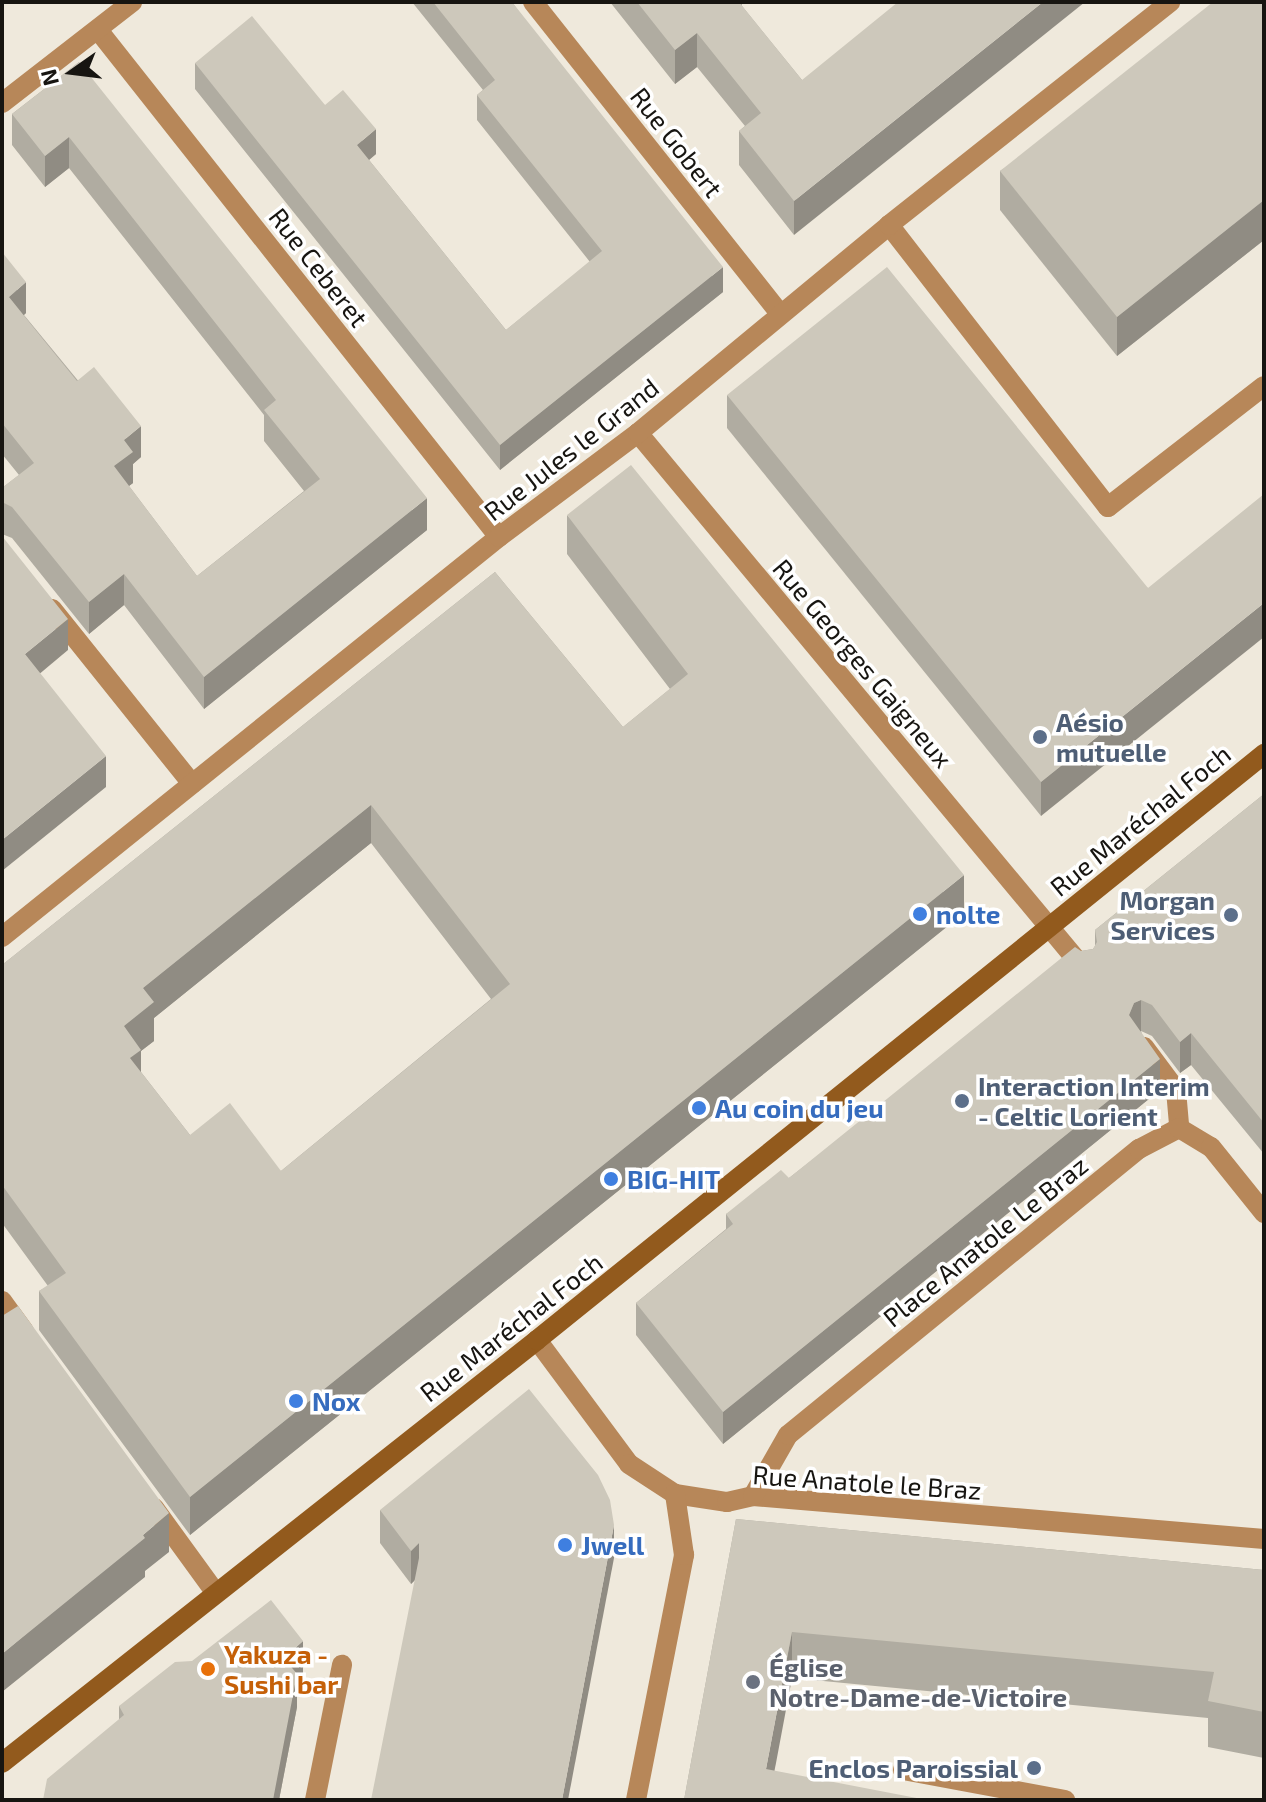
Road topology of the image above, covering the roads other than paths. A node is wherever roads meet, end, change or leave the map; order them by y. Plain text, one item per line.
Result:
1 (132, 2) edge
2 (533, 2) edge
3 (1170, 2) edge
4 (98, 30) junction
5 (2, 103) edge
6 (889, 225) junction
7 (780, 314) junction
8 (1264, 386) edge
9 (638, 433) junction
10 (499, 537) junction
11 (40, 593) edge
12 (1264, 754) edge
13 (192, 784) junction
14 (1049, 926) junction
15 (2, 937) edge
16 (1085, 970) edge
17 (1142, 1044) edge
18 (1179, 1128) junction
19 (1264, 1213) edge
20 (2, 1301) edge
21 (537, 1340) junction
22 (39, 1351) edge
23 (140, 1490) edge
24 (675, 1494) junction
25 (753, 1496) junction
26 (1264, 1539) edge
27 (215, 1592) junction
28 (342, 1665) dead end
29 (2, 1763) edge
30 (903, 1770) dead end
31 (315, 1800) edge
32 (636, 1800) edge
33 (1065, 1800) edge

1 - 4 street
2 - 7 street, Rue Gobert
3 - 6 street, Rue Jules le Grand
4 - 5 street
4 - 10 street, Rue Ceberet
6 - 7 street, Rue Jules le Grand
6 - 8 street
7 - 9 street, Rue Jules le Grand
9 - 10 street, Rue Jules le Grand
9 - 14 street, Rue Georges Gaigneux
10 - 13 street, Rue Jules le Grand
11 - 13 street
12 - 14 street, Rue Maréchal Foch
13 - 15 street, Rue Jules le Grand
14 - 16 street, Rue Maréchal Foch
14 - 21 street, Rue Maréchal Foch
17 - 18 street
18 - 19 street
18 - 25 street, Place Anatole Le Braz
20 - 22 street
21 - 24 street, Rue Anatole le Braz
21 - 27 street, Rue Maréchal Foch
23 - 27 street
24 - 25 street, Rue Anatole le Braz
24 - 32 street
25 - 26 street, Rue Anatole le Braz
27 - 29 street, Rue Maréchal Foch
28 - 31 street
30 - 33 street

